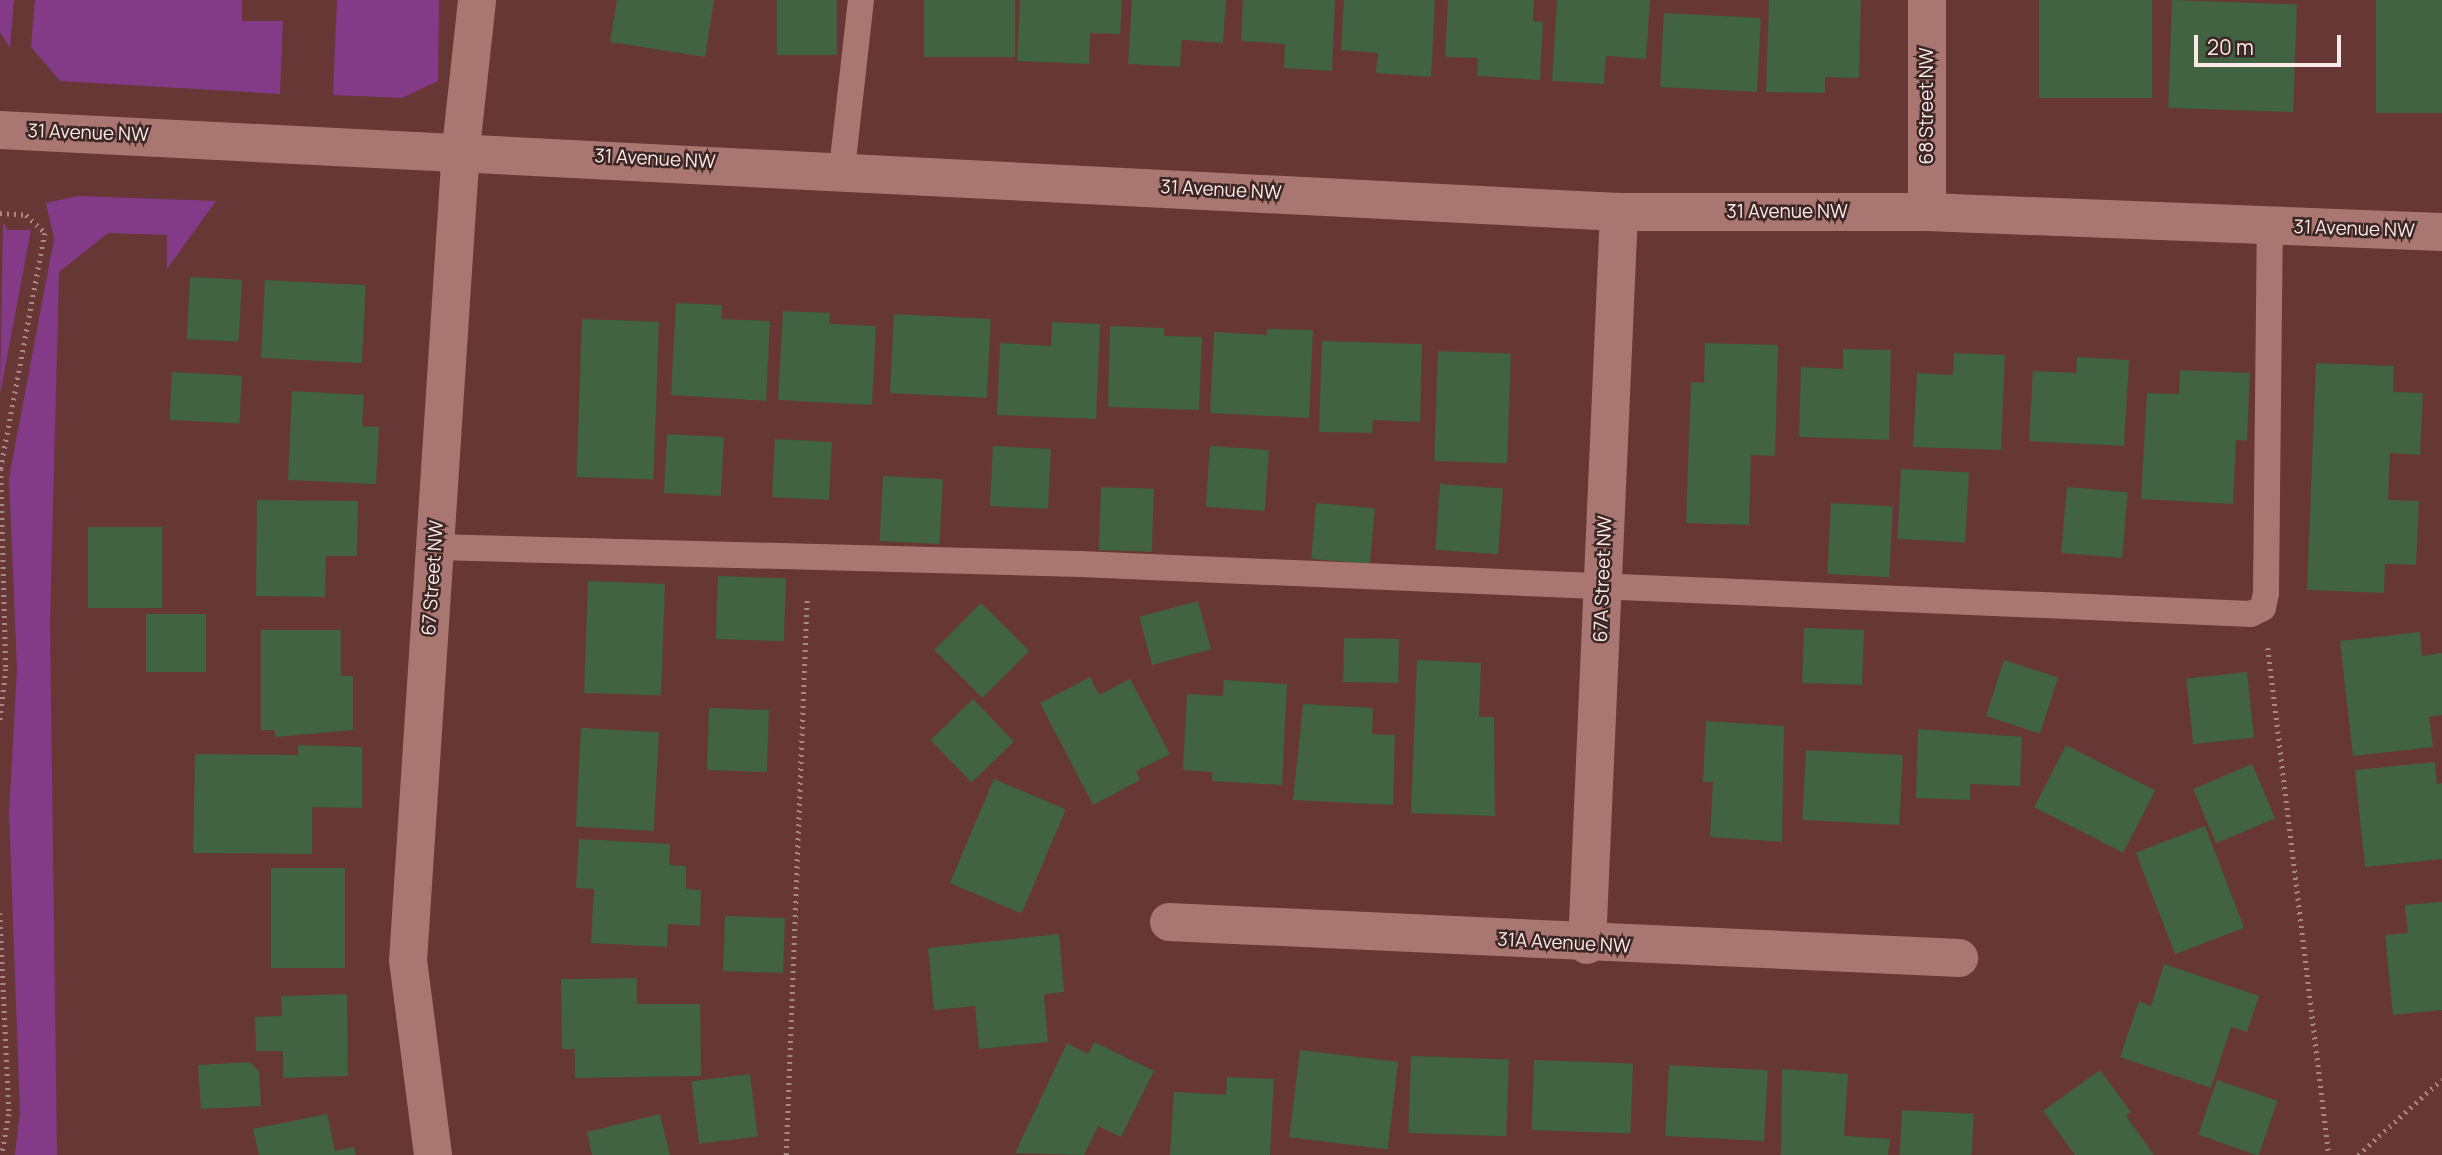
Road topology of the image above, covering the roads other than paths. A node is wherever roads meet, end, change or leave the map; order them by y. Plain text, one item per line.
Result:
1 (477, 0) edge
2 (861, 0) edge
3 (1927, 0) edge
4 (0, 130) edge
5 (461, 148) junction
6 (842, 169) junction
7 (1619, 212) junction
8 (1927, 212) junction
9 (2270, 225) junction
10 (2442, 232) edge
11 (435, 547) junction
12 (1603, 586) junction
13 (1169, 922) dead end
14 (1587, 945) junction
15 (1959, 958) dead end
16 (433, 1155) edge

1 - 5 street, 67 Street NW
2 - 6 lane
3 - 8 street, 68 Street NW
4 - 5 street, 31 Avenue NW
5 - 6 street, 31 Avenue NW
5 - 11 street, 67 Street NW
6 - 7 street, 31 Avenue NW
7 - 8 street, 31 Avenue NW
7 - 12 street, 67A Street NW
8 - 9 street, 31 Avenue NW
9 - 10 street, 31 Avenue NW
9 - 12 lane
11 - 12 lane
11 - 16 street, 67 Street NW
12 - 14 street, 67A Street NW
13 - 14 street, 31A Avenue NW
14 - 15 street, 31A Avenue NW

